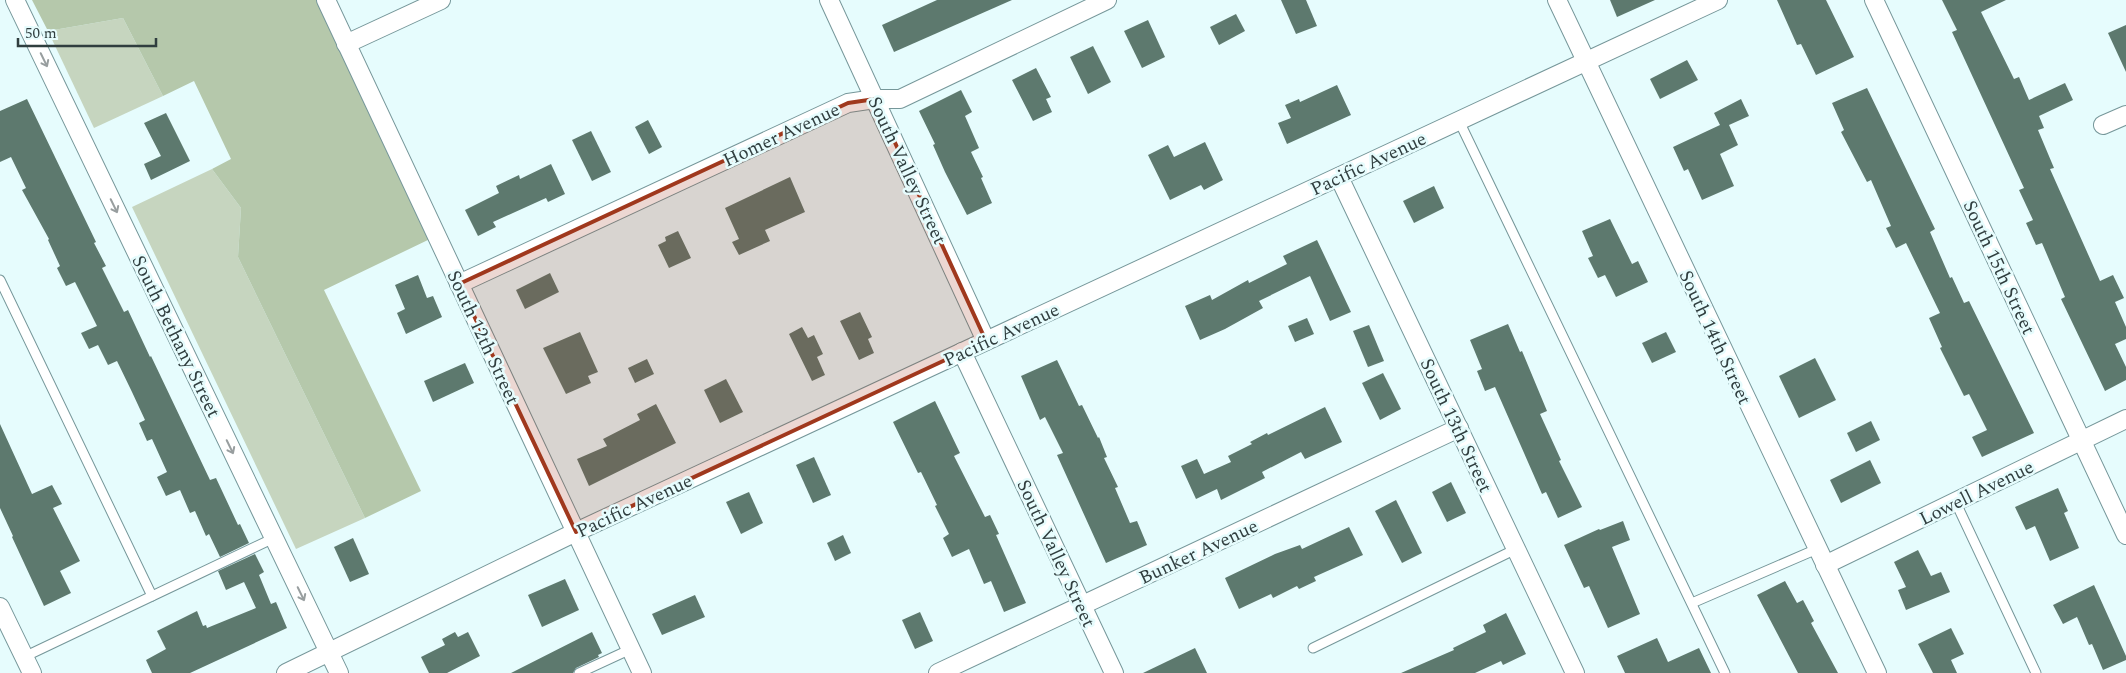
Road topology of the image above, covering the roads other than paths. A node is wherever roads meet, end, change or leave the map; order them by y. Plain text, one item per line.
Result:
1 (15, 0) edge
2 (326, 0) edge
3 (441, 0) edge
4 (829, 0) edge
5 (1107, 0) edge
6 (1557, 0) edge
7 (1718, 0) edge
8 (1874, 0) edge
9 (346, 44) junction
10 (1586, 62) junction
11 (875, 99) junction
12 (2126, 114) edge
13 (1459, 121) junction
14 (2103, 125) dead end
15 (1338, 177) junction
16 (0, 280) edge
17 (459, 284) junction
18 (986, 340) junction
19 (962, 352) junction
20 (2126, 419) edge
21 (1459, 428) junction
22 (2082, 439) junction
23 (1956, 502) junction
24 (576, 532) junction
25 (2126, 535) edge
26 (274, 538) junction
27 (1516, 549) junction
28 (1817, 549) junction
29 (1825, 566) junction
30 (152, 596) junction
31 (1692, 604) junction
32 (1082, 605) junction
33 (0, 607) edge
34 (1312, 648) dead end
35 (631, 649) junction
36 (329, 653) junction
37 (28, 665) edge
38 (286, 673) edge
39 (339, 673) edge
40 (579, 673) edge
41 (642, 673) edge
42 (938, 673) edge
43 (1114, 673) edge
44 (1575, 673) edge
45 (1725, 673) edge
46 (1877, 673) edge
47 (2036, 673) edge

1 -> 26 street, South Bethany Street
2 - 9 street, South 12th Street
3 - 9 street
4 - 11 street, South Valley Street
5 - 11 street, Homer Avenue
6 - 10 street, South 14th Street
7 - 10 street, Pacific Avenue
8 - 22 street, South 15th Street
9 - 17 street, South 12th Street
10 - 13 street, Pacific Avenue
10 - 28 street, South 14th Street
11 - 17 street, Homer Avenue
11 - 18 street, South Valley Street
12 - 14 street
13 - 15 street, Pacific Avenue
13 - 31 lane
15 - 18 street, Pacific Avenue
15 - 21 street, South 13th Street
16 - 30 lane
17 - 24 street, South 12th Street
18 - 19 street, Pacific Avenue
19 - 24 street, Pacific Avenue
19 - 32 street, South Valley Street
20 - 22 street, Lowell Avenue
21 - 27 street, South 13th Street
21 - 32 street, Bunker Avenue
22 - 23 street, Lowell Avenue
22 - 25 street, South 15th Street
23 - 29 street, Lowell Avenue
23 - 47 lane
24 - 35 street, South 12th Street
24 - 36 street, Pacific Avenue
26 - 30 lane
26 -> 36 street, South Bethany Street
27 - 34 lane
27 - 44 street, South 13th Street
28 - 29 street, South 14th Street
28 - 31 lane
29 - 46 street, South 14th Street
30 - 37 lane
31 - 45 lane
32 - 42 street, Bunker Avenue
32 - 43 street, South Valley Street
33 - 37 street
35 - 40 lane
35 - 41 street, South 12th Street
36 - 38 street, Pacific Avenue
36 - 39 street, South Bethany Street

